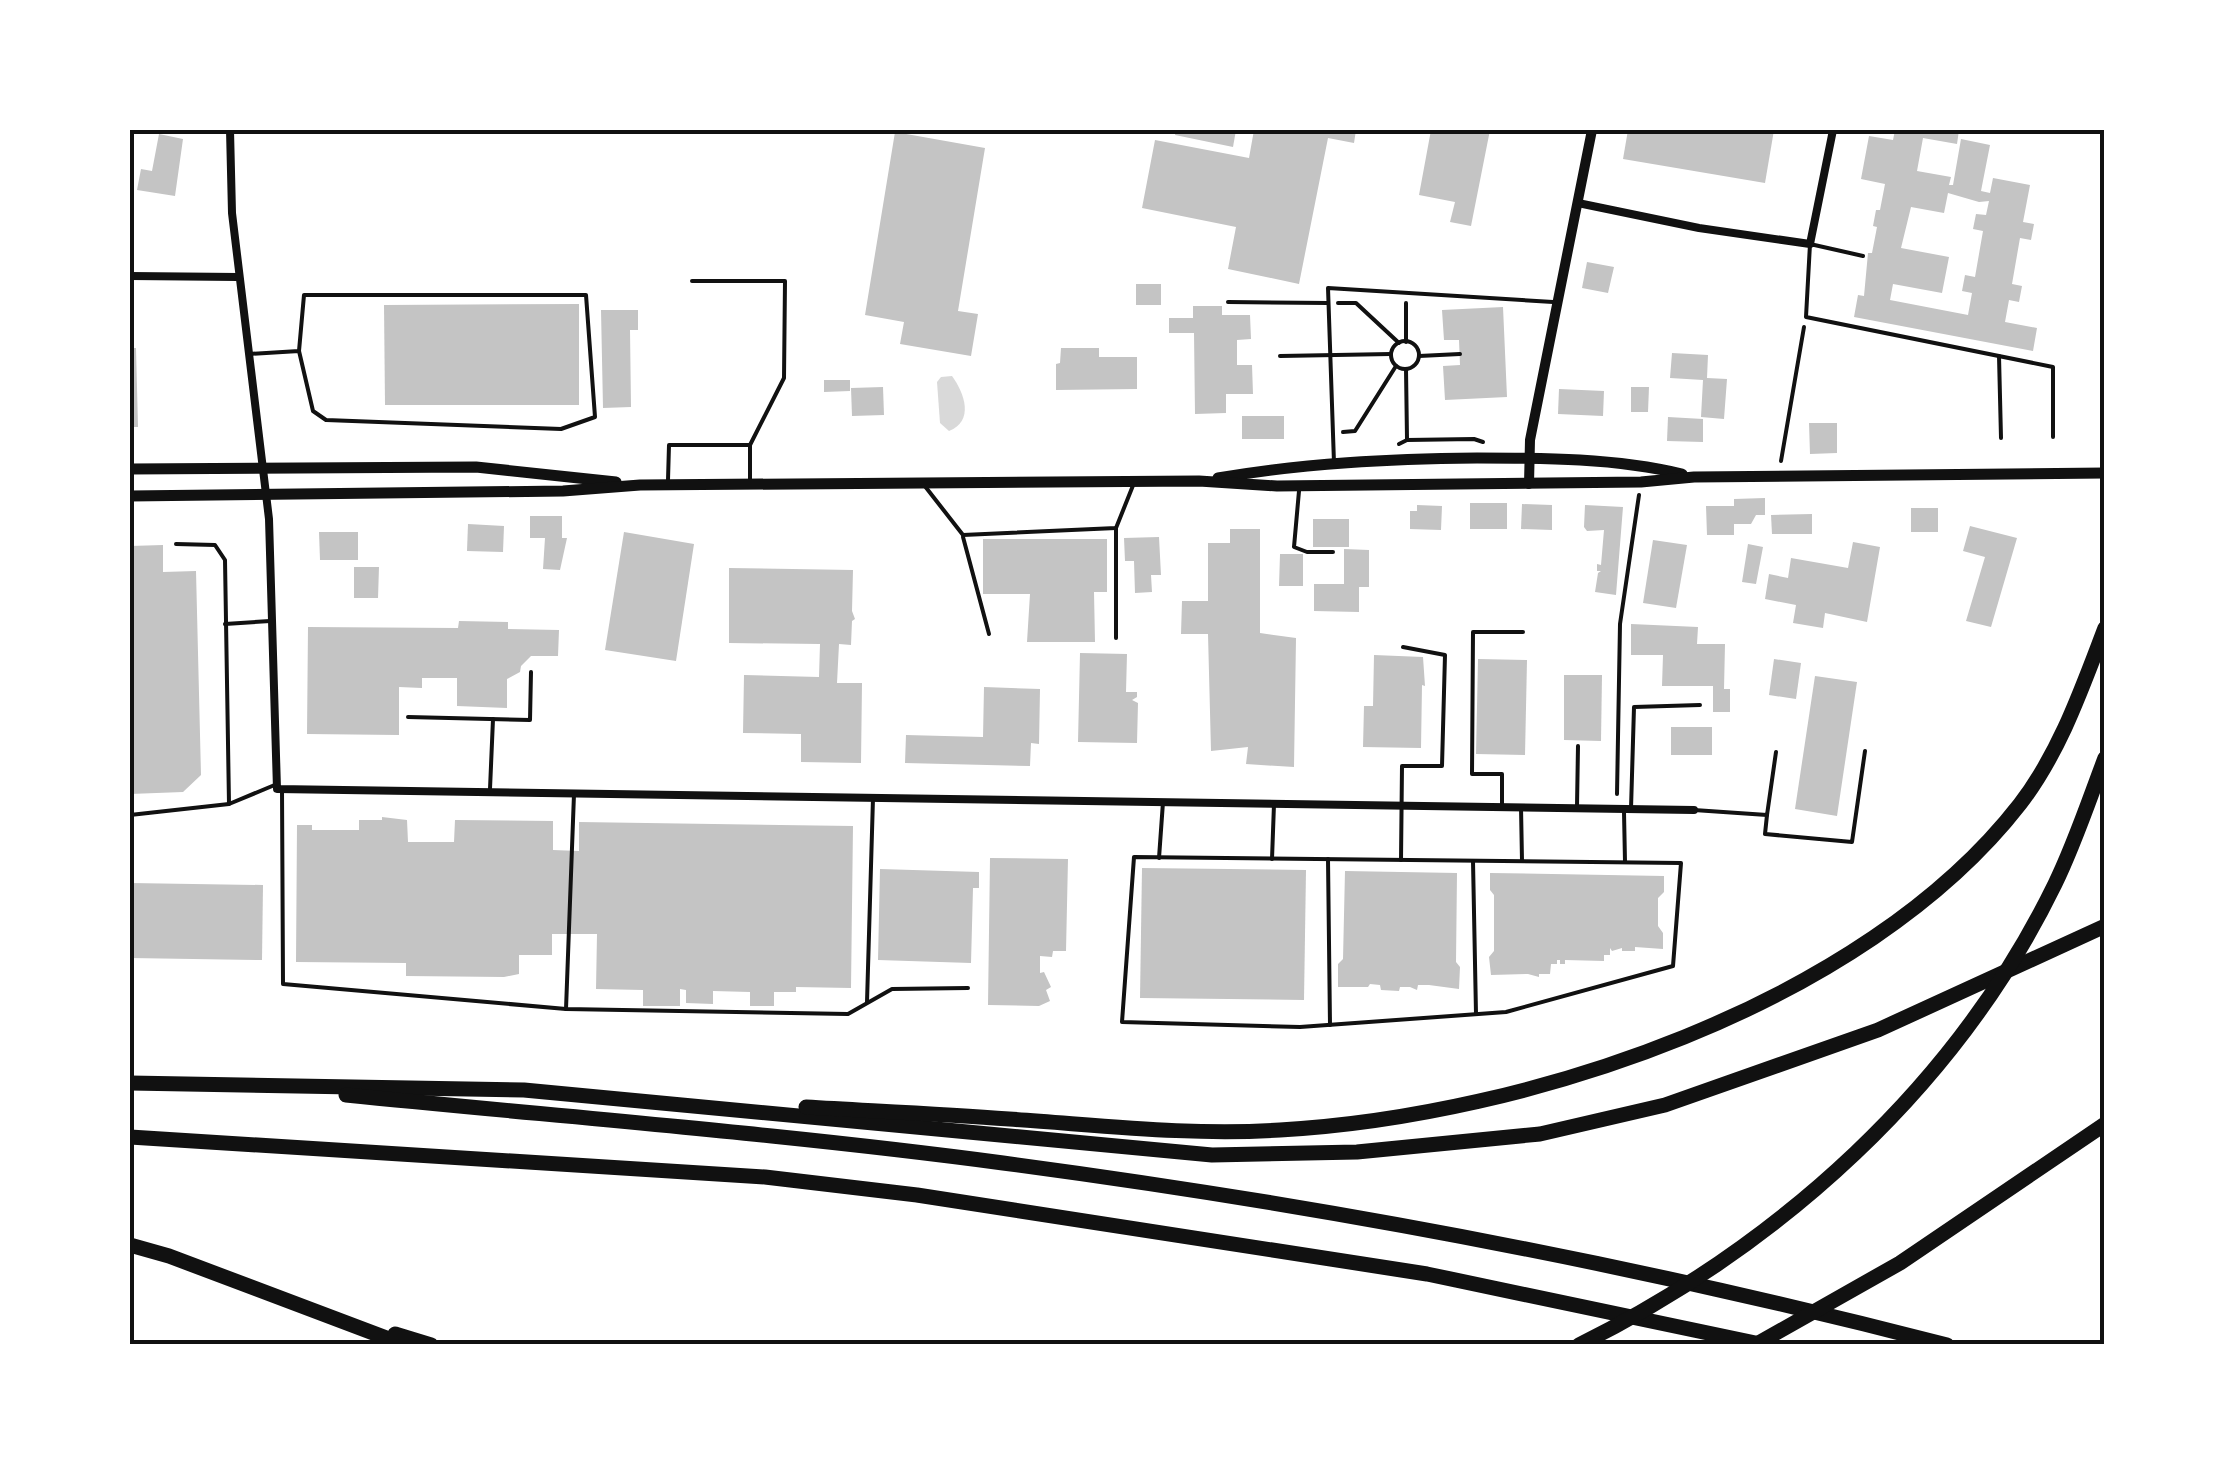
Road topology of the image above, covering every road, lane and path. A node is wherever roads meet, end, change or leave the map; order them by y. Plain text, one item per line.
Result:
1 (230, 130) edge
2 (1592, 130) edge
3 (1833, 130) edge
4 (1578, 203) junction
5 (1810, 244) junction
6 (1863, 256) dead end
7 (130, 276) edge
8 (238, 277) junction
9 (692, 281) dead end
10 (1406, 293) junction
11 (1228, 302) dead end
12 (1558, 302) junction
13 (1329, 303) junction
14 (1806, 318) junction
15 (1406, 342) junction
16 (1399, 343) junction
17 (299, 351) junction
18 (248, 354) junction
19 (1391, 354) junction
20 (1460, 354) dead end
21 (1330, 355) junction
22 (1280, 356) dead end
23 (1419, 356) junction
24 (1999, 356) junction
25 (1396, 366) junction
26 (1406, 369) junction
27 (1333, 432) junction
28 (2053, 437) dead end
29 (2002, 438) dead end
30 (1407, 440) dead end
31 (750, 445) junction
32 (1530, 458) junction
33 (1334, 463) junction
34 (263, 468) junction
35 (130, 469) edge
36 (2105, 473) edge
37 (1694, 476) junction
38 (1778, 476) junction
39 (1199, 481) junction
40 (1135, 482) junction
41 (1641, 482) junction
42 (750, 484) junction
43 (1529, 484) junction
44 (640, 485) junction
45 (668, 485) junction
46 (924, 485) junction
47 (1299, 486) junction
48 (266, 495) junction
49 (130, 496) edge
50 (1116, 528) junction
51 (963, 535) junction
52 (176, 544) dead end
53 (1333, 552) dead end
54 (272, 620) junction
55 (224, 624) junction
56 (2105, 628) edge
57 (1523, 632) dead end
58 (989, 634) dead end
59 (1116, 638) dead end
60 (1402, 647) dead end
61 (531, 672) dead end
62 (1700, 705) dead end
63 (408, 716) dead end
64 (493, 719) junction
65 (1578, 746) dead end
66 (1865, 751) dead end
67 (1776, 752) dead end
68 (2105, 758) edge
69 (279, 786) junction
70 (490, 792) junction
71 (574, 794) junction
72 (873, 798) junction
73 (1163, 802) junction
74 (229, 804) junction
75 (1274, 804) junction
76 (1400, 806) junction
77 (1502, 807) junction
78 (1521, 808) junction
79 (1577, 808) junction
80 (1624, 809) junction
81 (1694, 810) joint
82 (130, 815) edge
83 (1767, 815) junction
84 (1159, 858) junction
85 (1272, 859) junction
86 (1328, 859) junction
87 (1401, 860) junction
88 (1474, 861) junction
89 (1522, 861) junction
90 (1625, 862) junction
91 (2105, 926) edge
92 (968, 988) dead end
93 (868, 1002) junction
94 (566, 1009) junction
95 (1476, 1014) junction
96 (1330, 1025) junction
97 (130, 1083) edge
98 (233, 1083) junction
99 (524, 1090) junction
100 (2105, 1124) edge
101 (130, 1137) edge
102 (130, 1245) edge
103 (296, 1303) junction
104 (1922, 1338) junction
105 (405, 1345) edge
106 (431, 1345) edge
107 (1580, 1345) edge
108 (1755, 1345) edge
109 (1766, 1345) edge
110 (1947, 1345) edge
111 (1955, 1345) edge

1 - 8 street
2 - 4 street
3 - 5 street
4 - 5 street
4 - 12 street
5 - 6 lane
5 - 14 lane
7 - 8 street
8 - 18 street
9 - 31 lane
10 - 12 lane
10 - 13 lane
10 - 15 path
11 - 13 lane
12 - 32 street
13 - 16 path
13 - 21 lane
14 - 24 lane
14 - 38 path
15 - 16 lane
15 - 23 lane
16 - 19 lane
17 - 17 lane
17 - 18 lane
18 - 34 street
19 - 21 lane
19 - 25 lane
20 - 23 path
21 - 22 lane
21 - 27 lane
23 - 26 lane
24 - 28 lane
24 - 29 lane
25 - 26 lane
25 - 27 path
26 - 30 path
27 - 33 lane
31 - 42 lane
31 - 45 lane
32 - 33 main road
32 - 37 main road
32 - 43 street
33 - 39 main road
34 - 35 main road
34 - 44 main road
34 - 48 street
36 - 38 main road
37 - 38 main road
37 - 41 main road
39 - 40 main road
39 - 47 main road
40 - 46 main road
40 - 50 lane
41 - 43 main road
41 - 80 path
42 - 45 main road
42 - 46 main road
43 - 47 main road
44 - 45 main road
44 - 48 main road
46 - 51 lane
47 - 53 lane
48 - 49 main road
48 - 54 street
50 - 51 lane
50 - 59 lane
51 - 58 lane
52 - 55 lane
54 - 55 lane
54 - 69 street
55 - 74 lane
56 - 99 highway
57 - 77 lane
60 - 76 lane
61 - 64 lane
62 - 80 lane
63 - 64 lane
64 - 70 lane
65 - 79 lane
66 - 83 lane
67 - 83 lane
68 - 107 highway
69 - 70 street
69 - 74 lane
69 - 94 lane
70 - 71 street
71 - 72 street
71 - 94 lane
72 - 73 street
72 - 93 lane
73 - 75 street
73 - 84 lane
74 - 82 lane
75 - 76 street
75 - 85 lane
76 - 77 street
76 - 87 lane
77 - 78 street
78 - 79 street
78 - 89 lane
79 - 80 street
80 - 81 street
80 - 90 lane
81 - 83 lane
84 - 85 lane
84 - 96 lane
85 - 86 lane
86 - 87 lane
86 - 96 lane
87 - 88 lane
88 - 89 lane
88 - 95 lane
89 - 90 lane
90 - 95 lane
91 - 99 highway
92 - 93 lane
93 - 94 lane
95 - 96 lane
97 - 98 highway
98 - 99 highway
98 - 104 highway
100 - 108 highway
101 - 109 highway
102 - 103 highway
103 - 105 highway
103 - 106 highway
104 - 110 highway
104 - 111 highway

